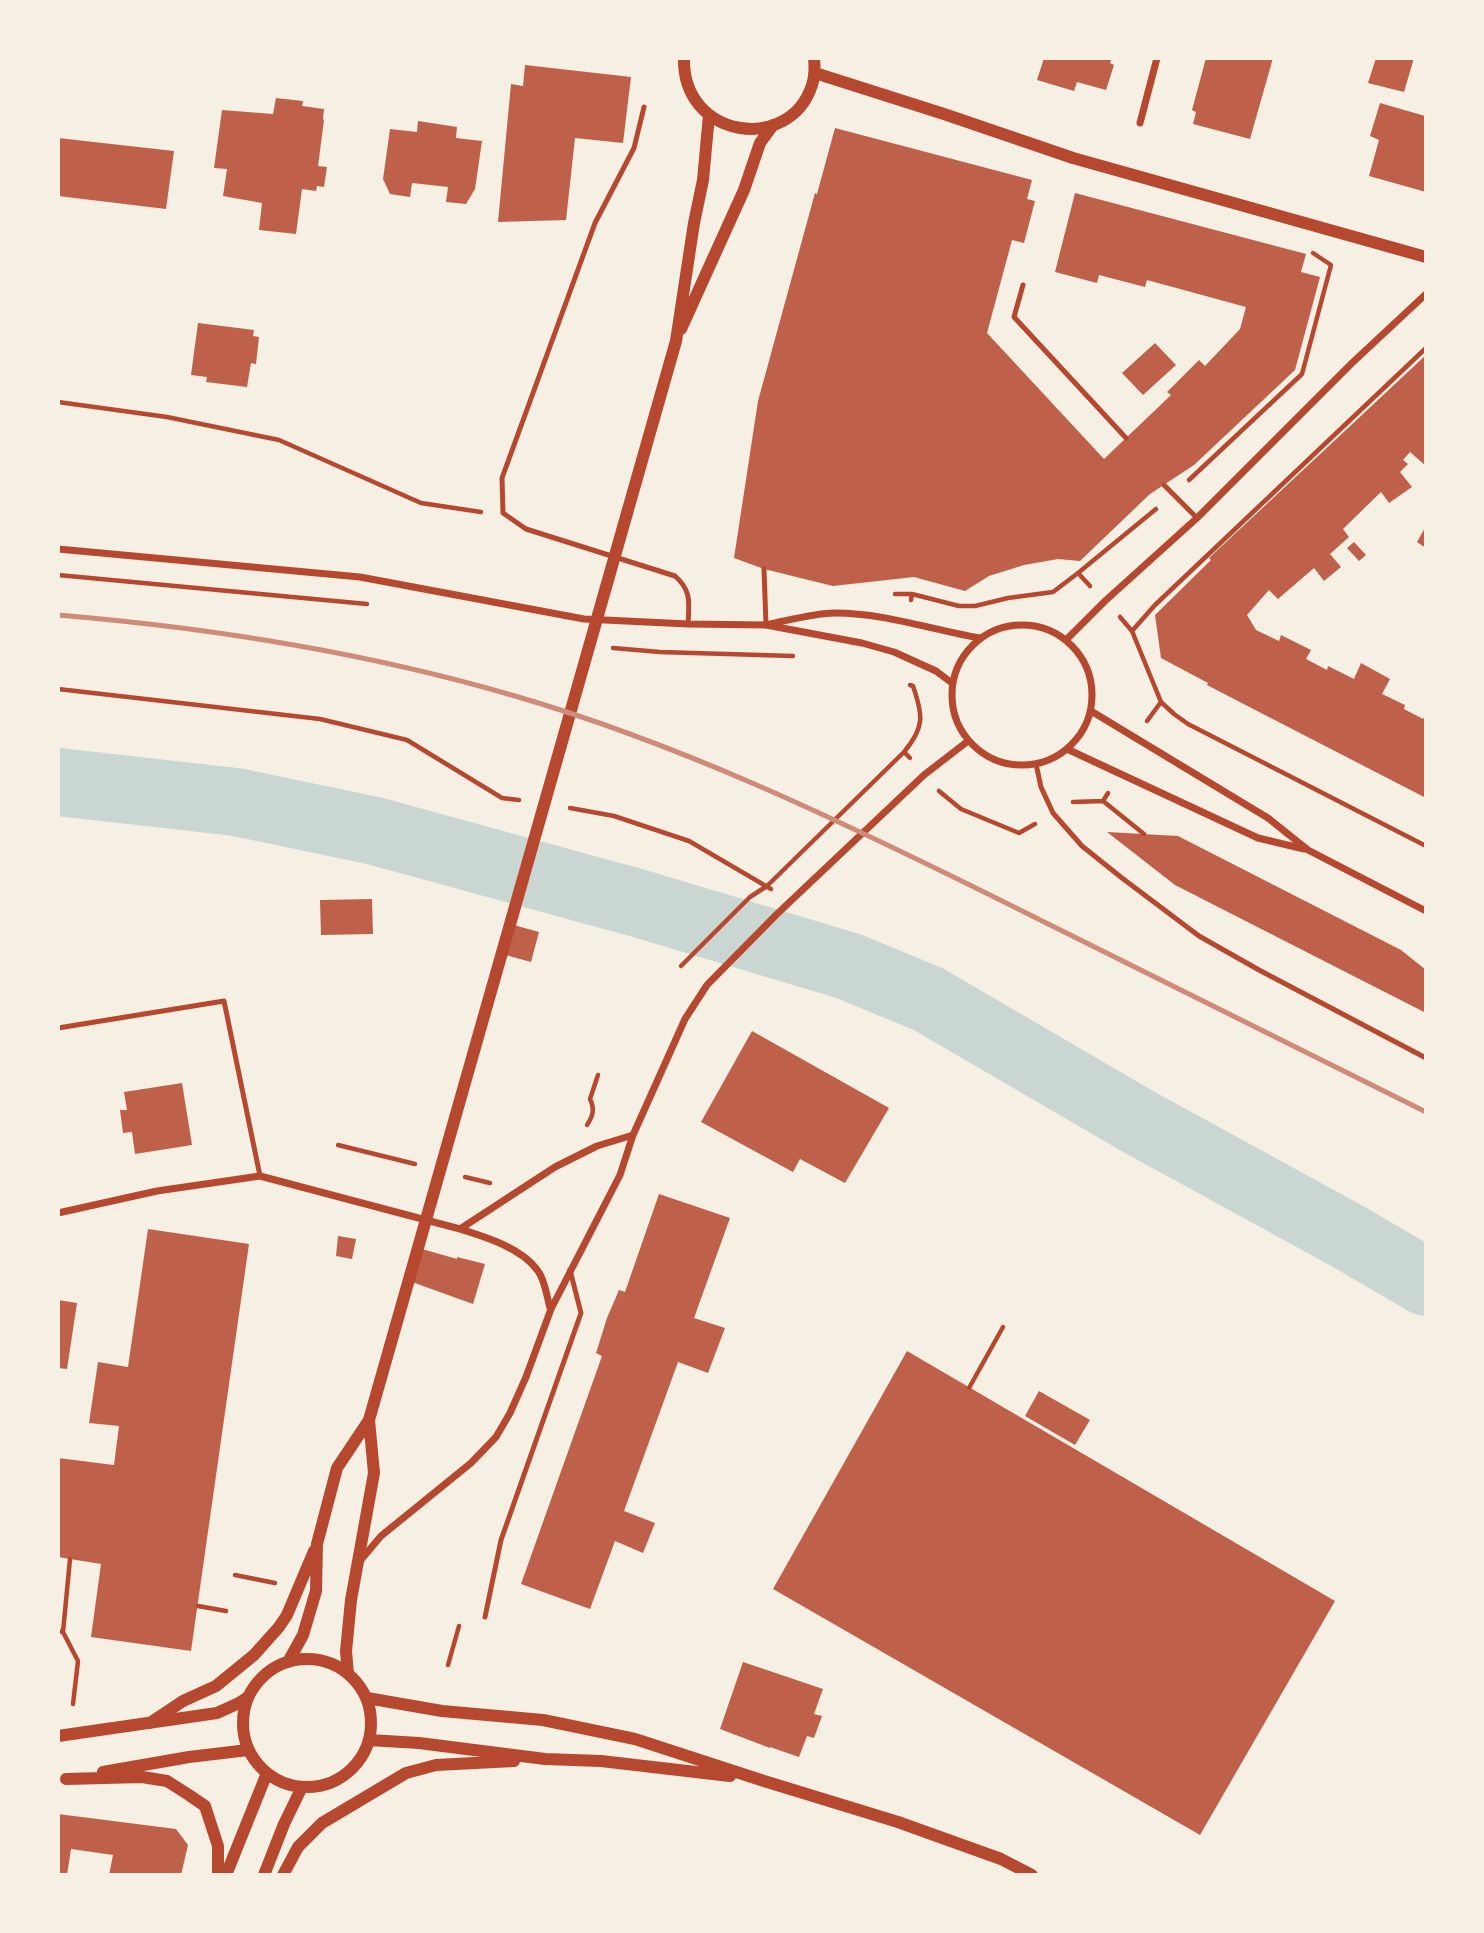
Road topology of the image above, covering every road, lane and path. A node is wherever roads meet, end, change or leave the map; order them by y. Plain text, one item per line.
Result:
1 (684, 58) edge
2 (814, 58) edge
3 (1157, 58) edge
4 (815, 73) junction
5 (644, 107) dead end
6 (709, 115) junction
7 (1140, 123) dead end
8 (772, 125) junction
9 (1311, 252) dead end
10 (1426, 257) edge
11 (1023, 285) dead end
12 (1426, 294) edge
13 (676, 341) junction
14 (1426, 348) edge
15 (58, 402) edge
16 (1126, 438) dead end
17 (1164, 485) dead end
18 (1173, 495) junction
19 (503, 513) junction
20 (1197, 518) junction
21 (58, 549) edge
22 (764, 569) dead end
23 (1077, 573) junction
24 (1105, 601) junction
25 (905, 620) junction
26 (688, 624) junction
27 (766, 625) junction
28 (1132, 631) junction
29 (981, 638) junction
30 (1066, 640) junction
31 (952, 683) junction
32 (58, 689) edge
33 (1091, 711) junction
34 (968, 741) junction
35 (1067, 749) junction
36 (904, 752) dead end
37 (1035, 764) junction
38 (1103, 801) dead end
39 (527, 802) dead end
40 (564, 808) dead end
41 (1144, 834) dead end
42 (1426, 846) edge
43 (1308, 850) junction
44 (767, 886) junction
45 (792, 900) junction
46 (1426, 911) edge
47 (681, 967) dead end
48 (58, 1028) edge
49 (1426, 1058) edge
50 (598, 1075) dead end
51 (585, 1128) dead end
52 (632, 1135) junction
53 (338, 1145) dead end
54 (427, 1167) dead end
55 (452, 1174) dead end
56 (260, 1176) junction
57 (501, 1177) dead end
58 (58, 1213) edge
59 (460, 1229) junction
60 (570, 1270) junction
61 (551, 1309) junction
62 (1003, 1327) dead end
63 (969, 1388) dead end
64 (369, 1420) junction
65 (317, 1544) junction
66 (70, 1559) dead end
67 (357, 1564) junction
68 (235, 1575) dead end
69 (281, 1584) dead end
70 (198, 1606) dead end
71 (226, 1611) dead end
72 (485, 1617) dead end
73 (458, 1626) dead end
74 (60, 1631) edge
75 (289, 1662) junction
76 (448, 1665) dead end
77 (348, 1674) junction
78 (248, 1697) junction
79 (366, 1698) junction
80 (73, 1704) dead end
81 (150, 1723) junction
82 (58, 1736) edge
83 (369, 1740) junction
84 (248, 1750) junction
85 (545, 1759) junction
86 (267, 1773) junction
87 (62, 1779) edge
88 (759, 1779) junction
89 (302, 1787) junction
90 (218, 1875) edge
91 (226, 1875) edge
92 (264, 1875) edge
93 (283, 1875) edge
94 (1032, 1875) edge

1 - 6 street
2 - 4 street
3 - 7 street
4 - 8 street
4 - 10 street
5 - 19 lane
6 - 8 street
6 - 13 street
8 - 13 street
9 - 18 path
11 - 16 lane
12 - 20 street
13 - 64 street
14 - 28 path
15 - 19 path
17 - 18 lane
18 - 20 lane
18 - 23 path
19 - 26 lane
20 - 24 street
21 - 26 street
22 - 27 lane
23 - 24 path
23 - 25 path
24 - 28 path
24 - 30 street
25 - 27 street
25 - 29 street
26 - 27 street
27 - 31 street
28 - 42 path
29 - 30 street
29 - 31 street
30 - 33 street
31 - 34 street
32 - 39 path
33 - 35 street
33 - 43 street
34 - 37 street
34 - 45 street
35 - 37 street
35 - 43 street
36 - 44 path
37 - 49 lane
38 - 41 path
40 - 44 path
43 - 46 street
44 - 45 path
44 - 47 path
45 - 52 street
48 - 56 lane
50 - 51 path
52 - 59 street
52 - 60 street
53 - 54 path
55 - 57 path
56 - 58 street
56 - 59 street
59 - 61 street
60 - 61 street
60 - 72 lane
61 - 67 street
62 - 63 path
64 - 65 street
64 - 67 street
65 - 75 street
65 - 81 street
66 - 74 path
67 - 77 street
68 - 69 path
70 - 71 path
73 - 76 path
74 - 80 path
75 - 77 street
75 - 78 street
77 - 79 street
78 - 81 street
78 - 84 street
79 - 83 street
79 - 88 street
81 - 82 street
83 - 85 street
83 - 89 street
84 - 86 street
84 - 87 street
85 - 88 street
85 - 93 street
86 - 89 street
86 - 91 street
87 - 90 street
88 - 94 street
89 - 92 street

